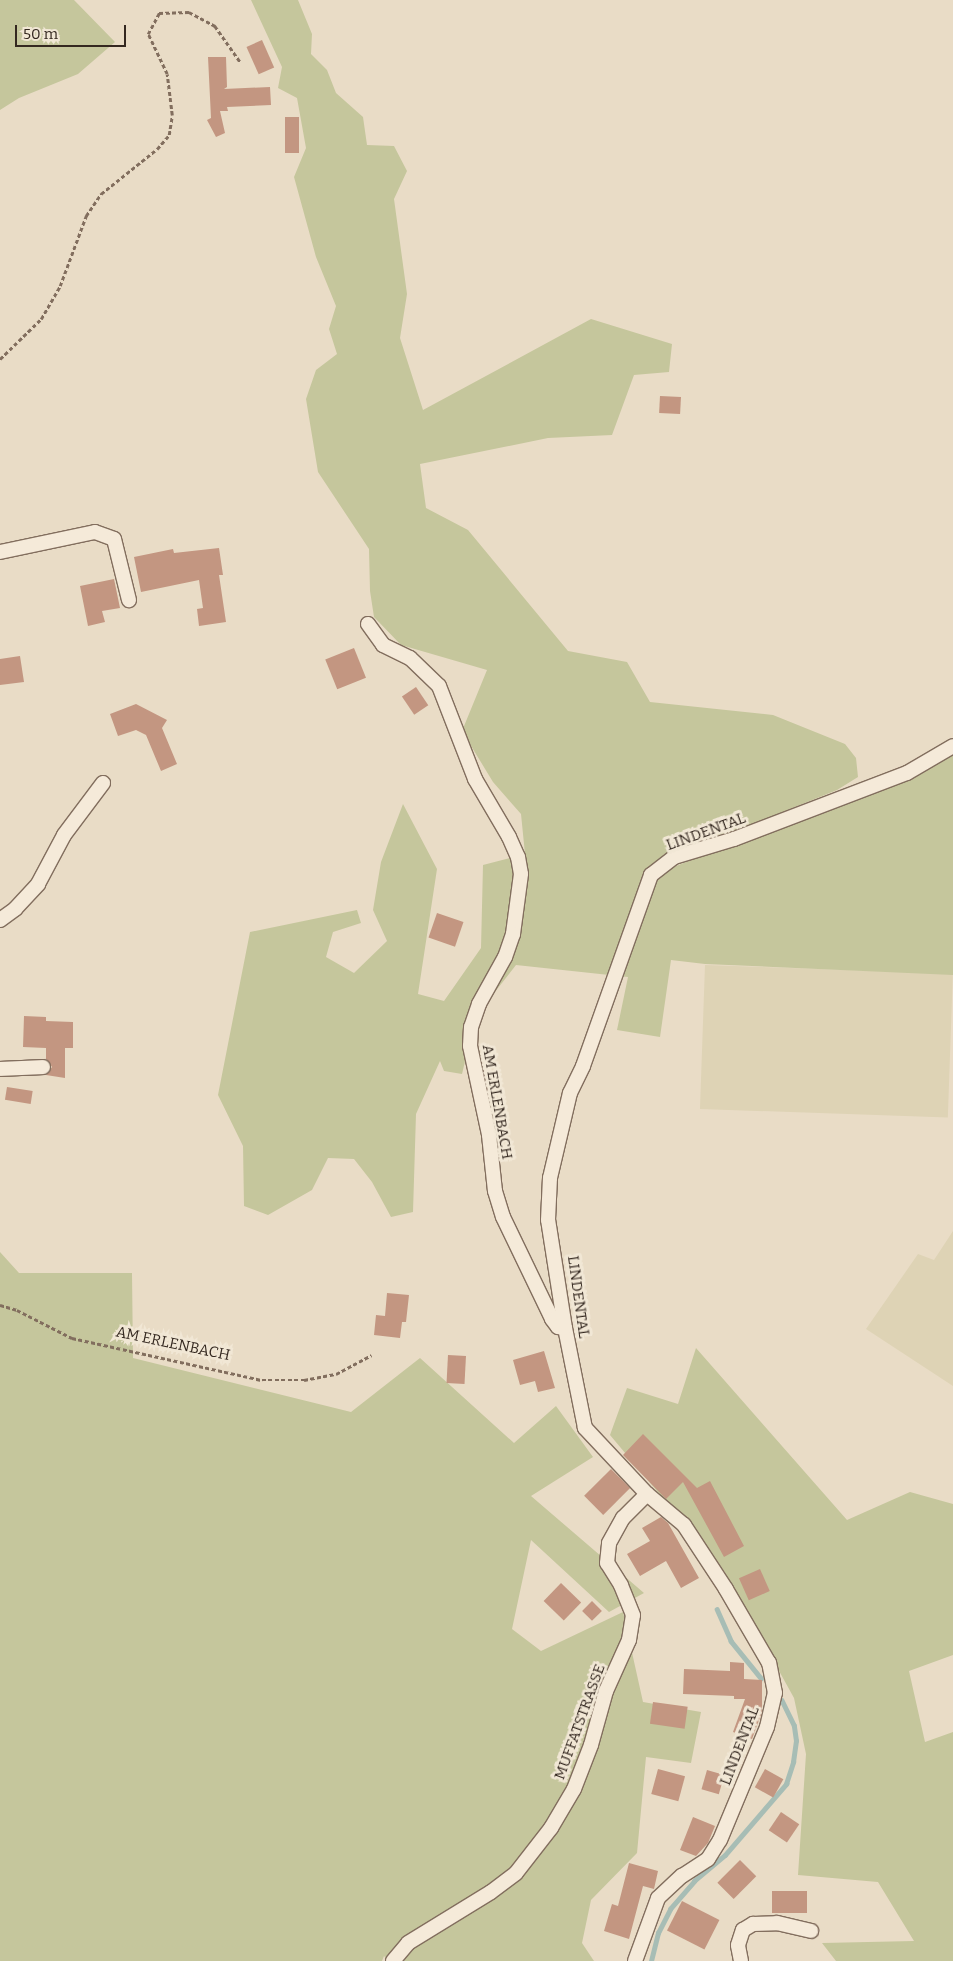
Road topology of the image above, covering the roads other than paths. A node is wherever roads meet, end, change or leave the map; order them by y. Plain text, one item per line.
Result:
1 (0, 552) edge
2 (129, 600) dead end
3 (368, 624) dead end
4 (953, 746) edge
5 (103, 784) dead end
6 (0, 920) edge
7 (44, 1067) dead end
8 (0, 1070) edge
9 (565, 1328) junction
10 (647, 1494) junction
11 (811, 1931) dead end
12 (393, 1961) edge
13 (635, 1961) edge
14 (741, 1961) edge

1 - 2 street
3 - 9 street, AM ERLENBACH
4 - 9 street, LINDENTAL
5 - 6 street
7 - 8 street
9 - 10 street, LINDENTAL
10 - 12 street, MUFFATSTRASSE
10 - 13 street, LINDENTAL
11 - 14 street

